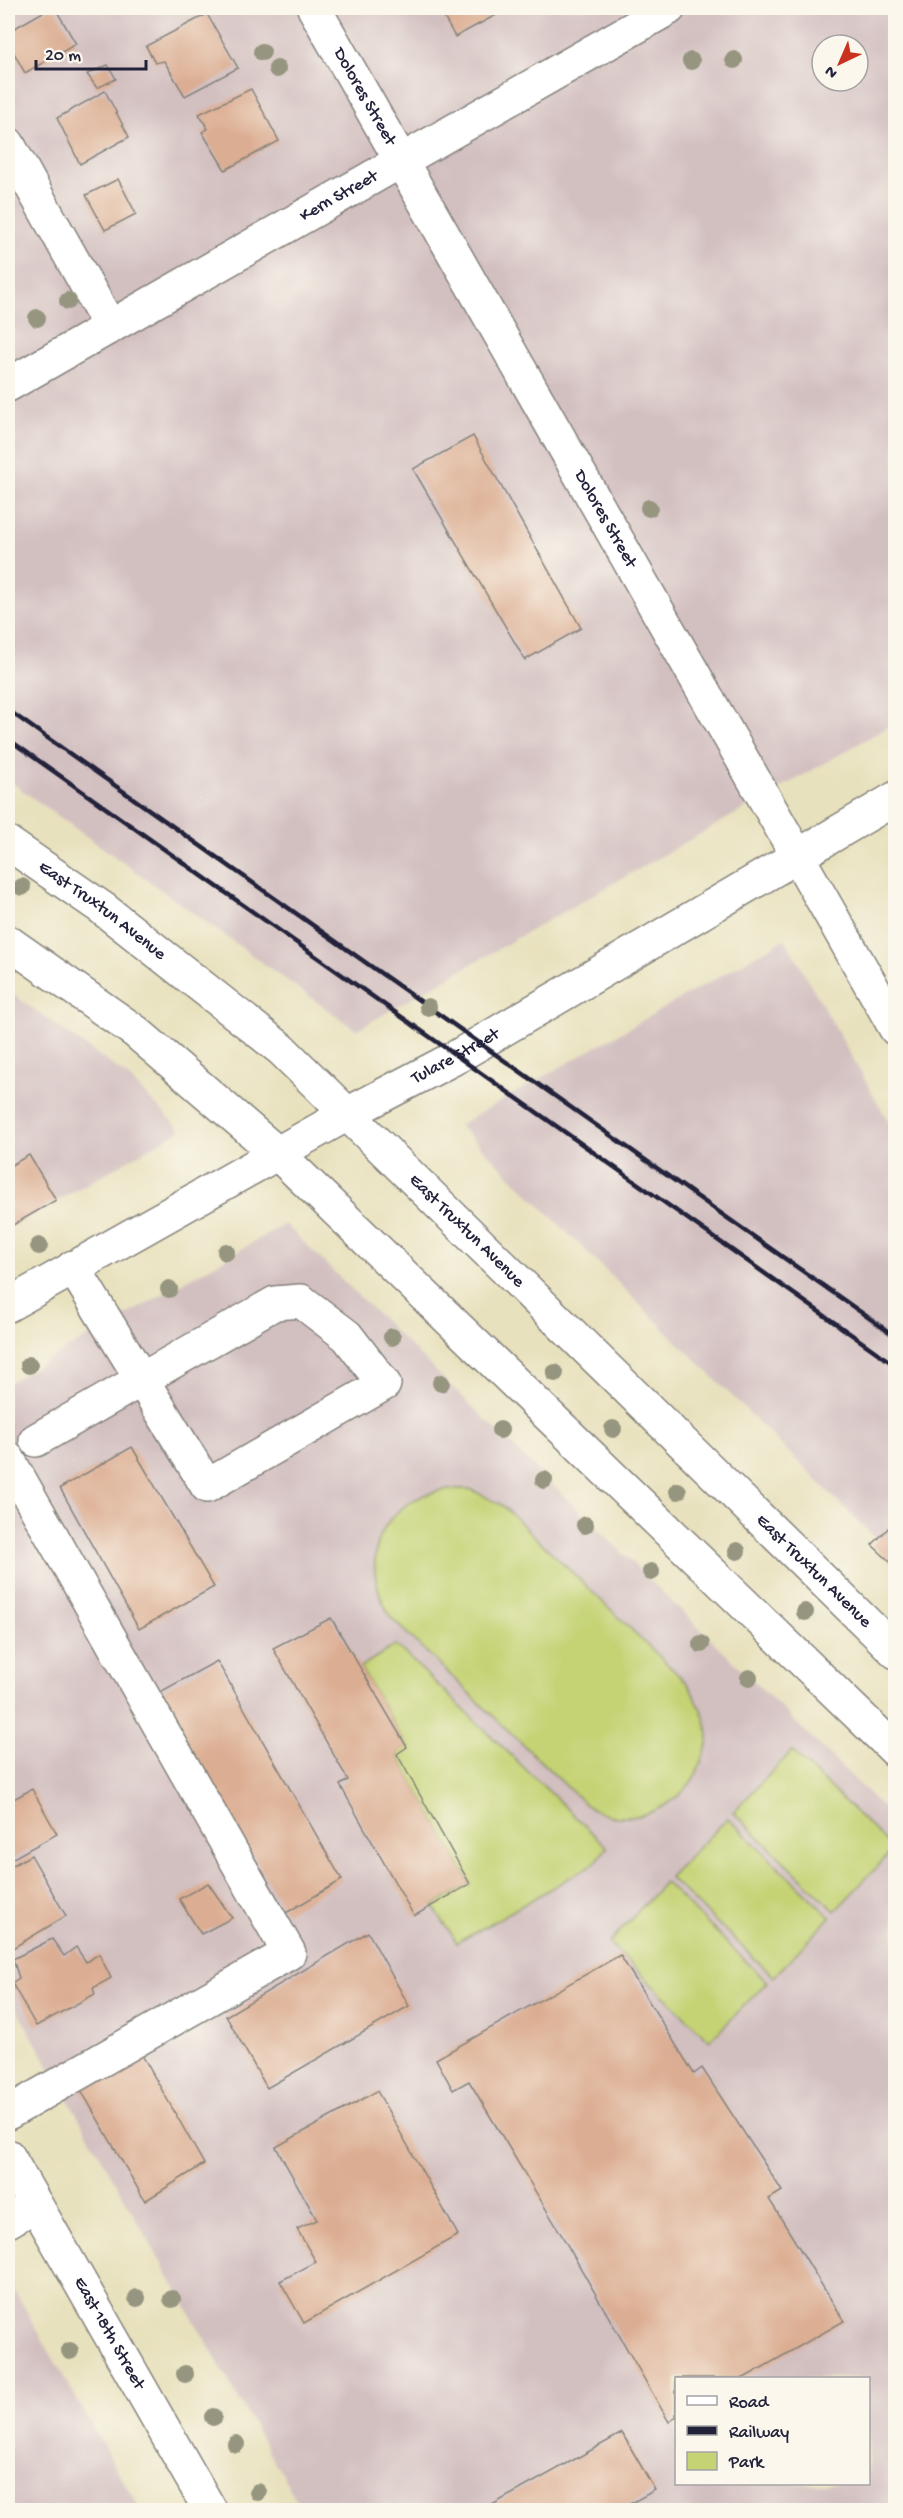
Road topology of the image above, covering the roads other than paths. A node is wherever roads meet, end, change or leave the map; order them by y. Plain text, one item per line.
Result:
1 (314, 8) edge
2 (669, 8) edge
3 (8, 144) edge
4 (401, 160) junction
5 (110, 327) junction
6 (8, 385) edge
7 (896, 798) edge
8 (8, 843) edge
9 (797, 854) junction
10 (8, 942) edge
11 (896, 1029) edge
12 (349, 1113) junction
13 (277, 1153) junction
14 (73, 1267) junction
15 (8, 1305) edge
16 (141, 1378) junction
17 (36, 1440) dead end
18 (8, 1459) edge
19 (896, 1652) edge
20 (890, 1734) edge
21 (8, 2113) edge
22 (8, 2156) edge
23 (35, 2205) junction
24 (8, 2221) edge
25 (210, 2511) edge

1 - 4 street, Dolores Street
2 - 4 street, Kern Street
3 - 5 street
4 - 5 street, Kern Street
4 - 9 street, Dolores Street
5 - 6 street, Kern Street
7 - 9 street, Tulare Street
8 - 12 street, East Truxtun Avenue
9 - 11 street, Dolores Street
9 - 12 street, Tulare Street
10 - 13 street
12 - 13 street, Tulare Street
12 - 19 street, East Truxtun Avenue
13 - 14 street, Tulare Street
13 - 20 street
14 - 15 street, Tulare Street
14 - 16 street
16 - 16 street
16 - 17 street
18 - 21 street
22 - 23 street, East 18th Street
23 - 24 street
23 - 25 street, East 18th Street

